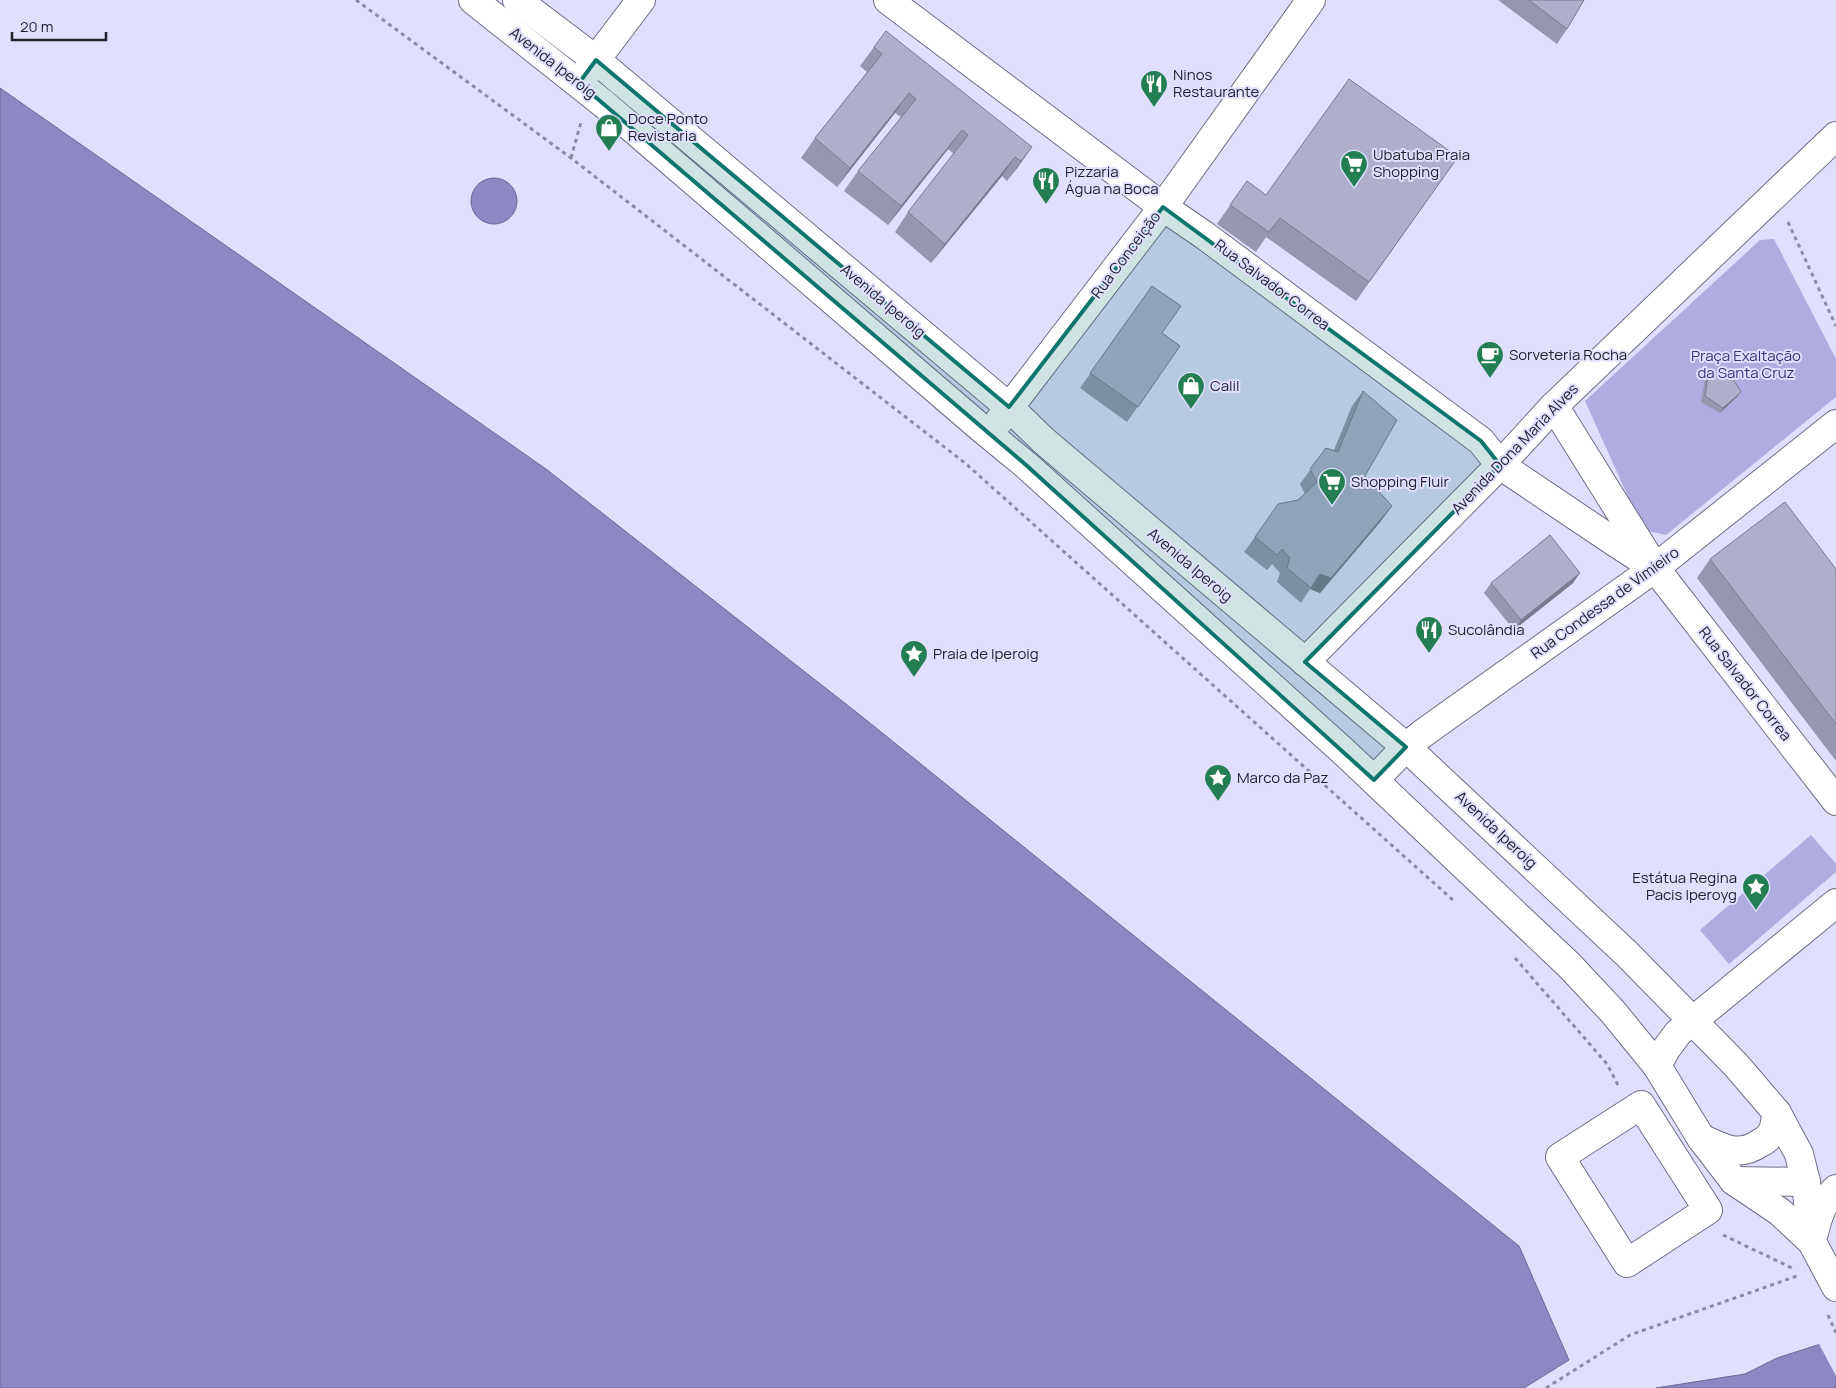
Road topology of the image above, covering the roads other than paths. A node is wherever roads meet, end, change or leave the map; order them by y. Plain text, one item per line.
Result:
1 (473, 0) edge
2 (517, 0) edge
3 (641, 0) edge
4 (888, 0) edge
5 (1311, 0) edge
6 (596, 60) junction
7 (579, 83) junction
8 (1836, 136) edge
9 (1163, 206) junction
10 (1554, 406) junction
11 (1009, 407) junction
12 (1836, 424) edge
13 (989, 434) junction
14 (1500, 466) junction
15 (1655, 568) junction
16 (1305, 662) junction
17 (1406, 747) junction
18 (1374, 780) junction
19 (1836, 801) edge
20 (1836, 904) edge
21 (1692, 1021) junction
22 (1657, 1066) junction
23 (1777, 1113) junction
24 (1620, 1118) joint
25 (1701, 1138) junction
26 (1734, 1181) junction
27 (1836, 1181) edge
28 (1806, 1182) junction
29 (1836, 1189) edge
30 (1812, 1242) junction
31 (1833, 1281) edge

1 - 7 main road, Avenida Iperoig
2 - 6 main road, Avenida Iperoig
3 - 6 main road
4 - 9 main road, Rua Salvador Correa
5 - 9 main road, Rua Conceição
6 - 7 main road
6 - 11 main road, Avenida Iperoig
7 - 13 main road, Avenida Iperoig
8 - 10 main road, Avenida Dona Maria Alves
9 - 11 main road, Rua Conceição
9 - 14 main road, Rua Salvador Correa
10 - 14 main road, Avenida Dona Maria Alves
10 - 15 main road, Rua Salvador Correa
11 - 13 main road, Rua Conceição
11 - 16 main road, Avenida Iperoig
12 - 15 main road, Rua Condessa de Vimieiro
13 - 18 main road, Avenida Iperoig
14 - 15 main road, Rua Salvador Correa
14 - 16 main road, Avenida Dona Maria Alves
15 - 17 main road, Rua Condessa de Vimieiro
15 - 19 main road, Rua Salvador Correa
16 - 17 main road, Avenida Iperoig
17 - 18 main road, Rua Condessa de Vimieiro
17 - 21 main road, Avenida Iperoig
18 - 22 main road, Avenida Iperoig
20 - 21 main road
21 - 22 main road
21 - 23 main road, Avenida Iperoig
22 - 25 main road, Avenida Iperoig
23 - 25 main road
23 - 28 main road, Avenida Iperoig
24 - 24 main road
25 - 26 main road, Avenida Iperoig
26 - 28 main road
26 - 30 main road, Avenida Iperoig
27 - 28 main road
28 - 30 main road, Avenida Iperoig
29 - 30 main road
30 - 31 main road

